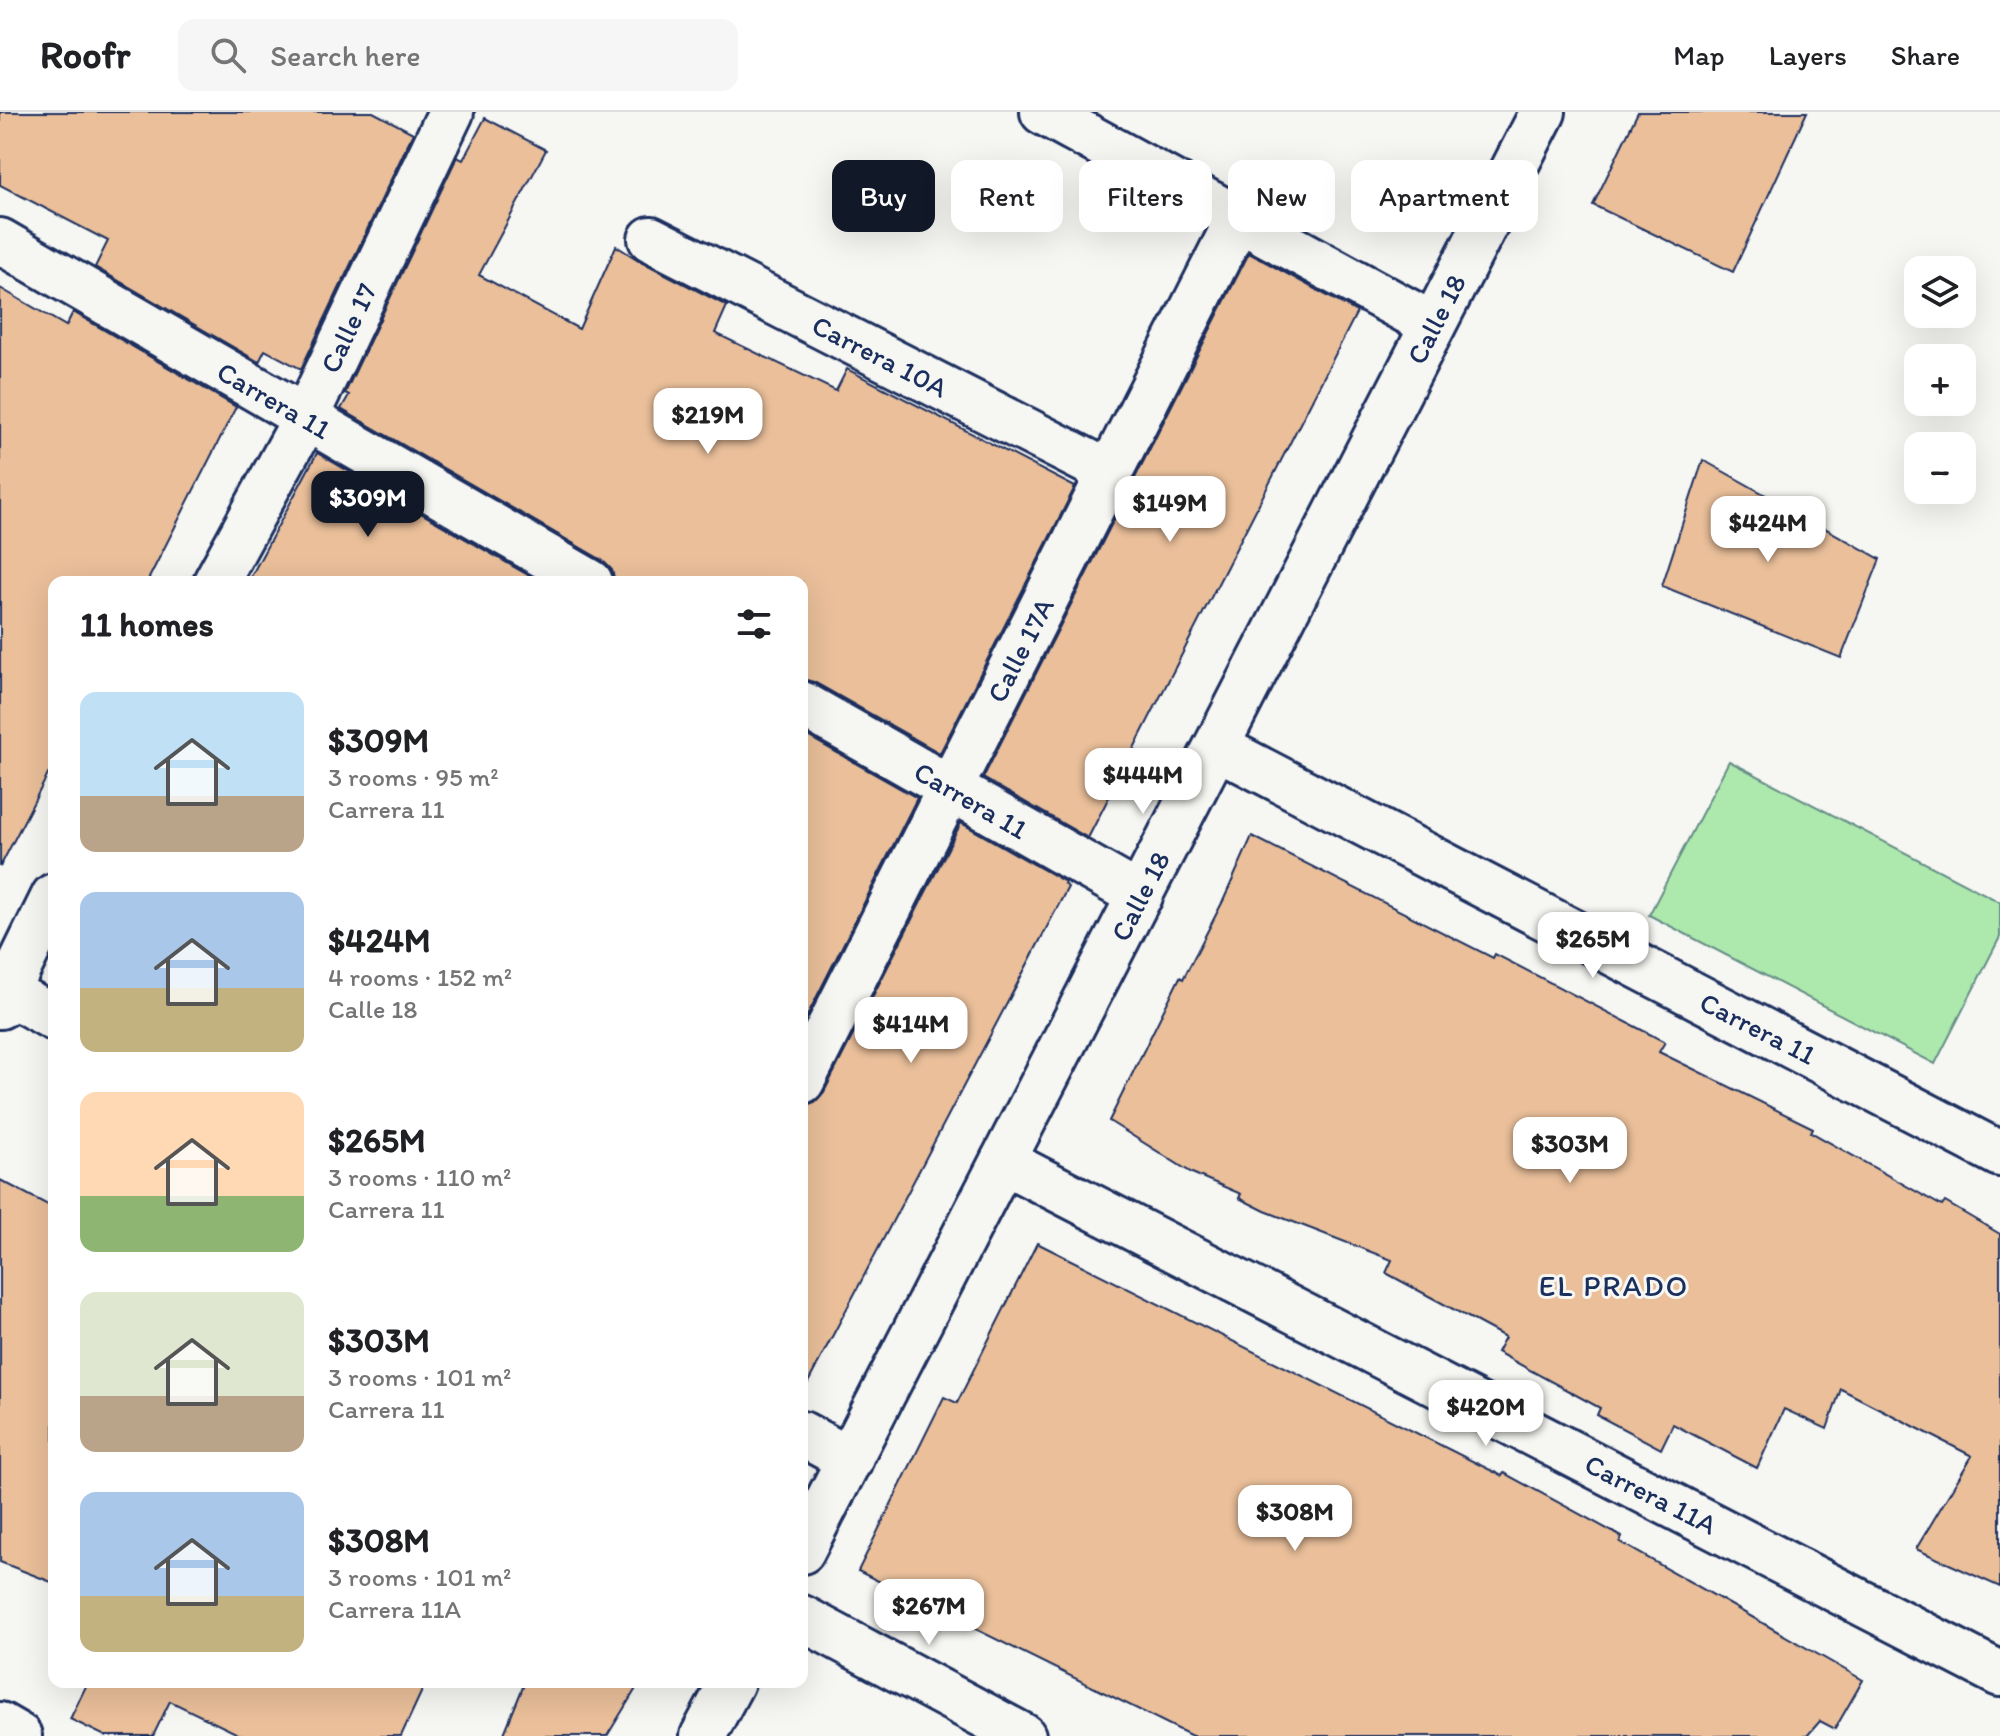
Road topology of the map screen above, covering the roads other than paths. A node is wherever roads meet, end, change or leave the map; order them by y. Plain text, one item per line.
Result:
1 (451, 112) edge
2 (1043, 112) edge
3 (1543, 112) edge
4 (1228, 214) edge
5 (1231, 232) edge
6 (1262, 232) edge
7 (651, 239) dead end
8 (0, 241) edge
9 (1433, 325) junction
10 (305, 419) junction
11 (1110, 473) junction
12 (219, 576) edge
13 (580, 576) edge
14 (808, 707) edge
15 (1217, 747) junction
16 (950, 789) junction
17 (1140, 896) junction
18 (48, 907) edge
19 (2, 995) edge
20 (48, 1015) edge
21 (808, 1069) edge
22 (2000, 1154) edge
23 (1003, 1161) junction
24 (808, 1437) edge
25 (850, 1460) junction
26 (808, 1540) edge
27 (808, 1621) edge
28 (2000, 1674) edge
29 (729, 1688) edge
30 (0, 1725) edge
31 (19, 1736) edge
32 (703, 1736) edge
33 (1023, 1736) edge

1 - 10 street, Calle 17
2 - 4 street
3 - 9 street, Calle 18
5 - 11 street, Calle 17A
6 - 9 street
7 - 11 street, Carrera 10A
8 - 10 street, Carrera 11
9 - 15 street, Calle 18
10 - 12 street, Calle 17
10 - 13 street, Carrera 11
11 - 16 street, Calle 17A
14 - 16 street, Carrera 11
15 - 17 street, Calle 18
15 - 22 street, Carrera 11
16 - 17 street, Carrera 11
16 - 21 street, Calle 17A
17 - 23 street, Calle 18
18 - 19 street
19 - 20 street
23 - 25 street, Calle 18
23 - 28 street, Carrera 11A
24 - 25 street
25 - 26 street, Calle 18
27 - 33 street
29 - 32 street
30 - 31 street

